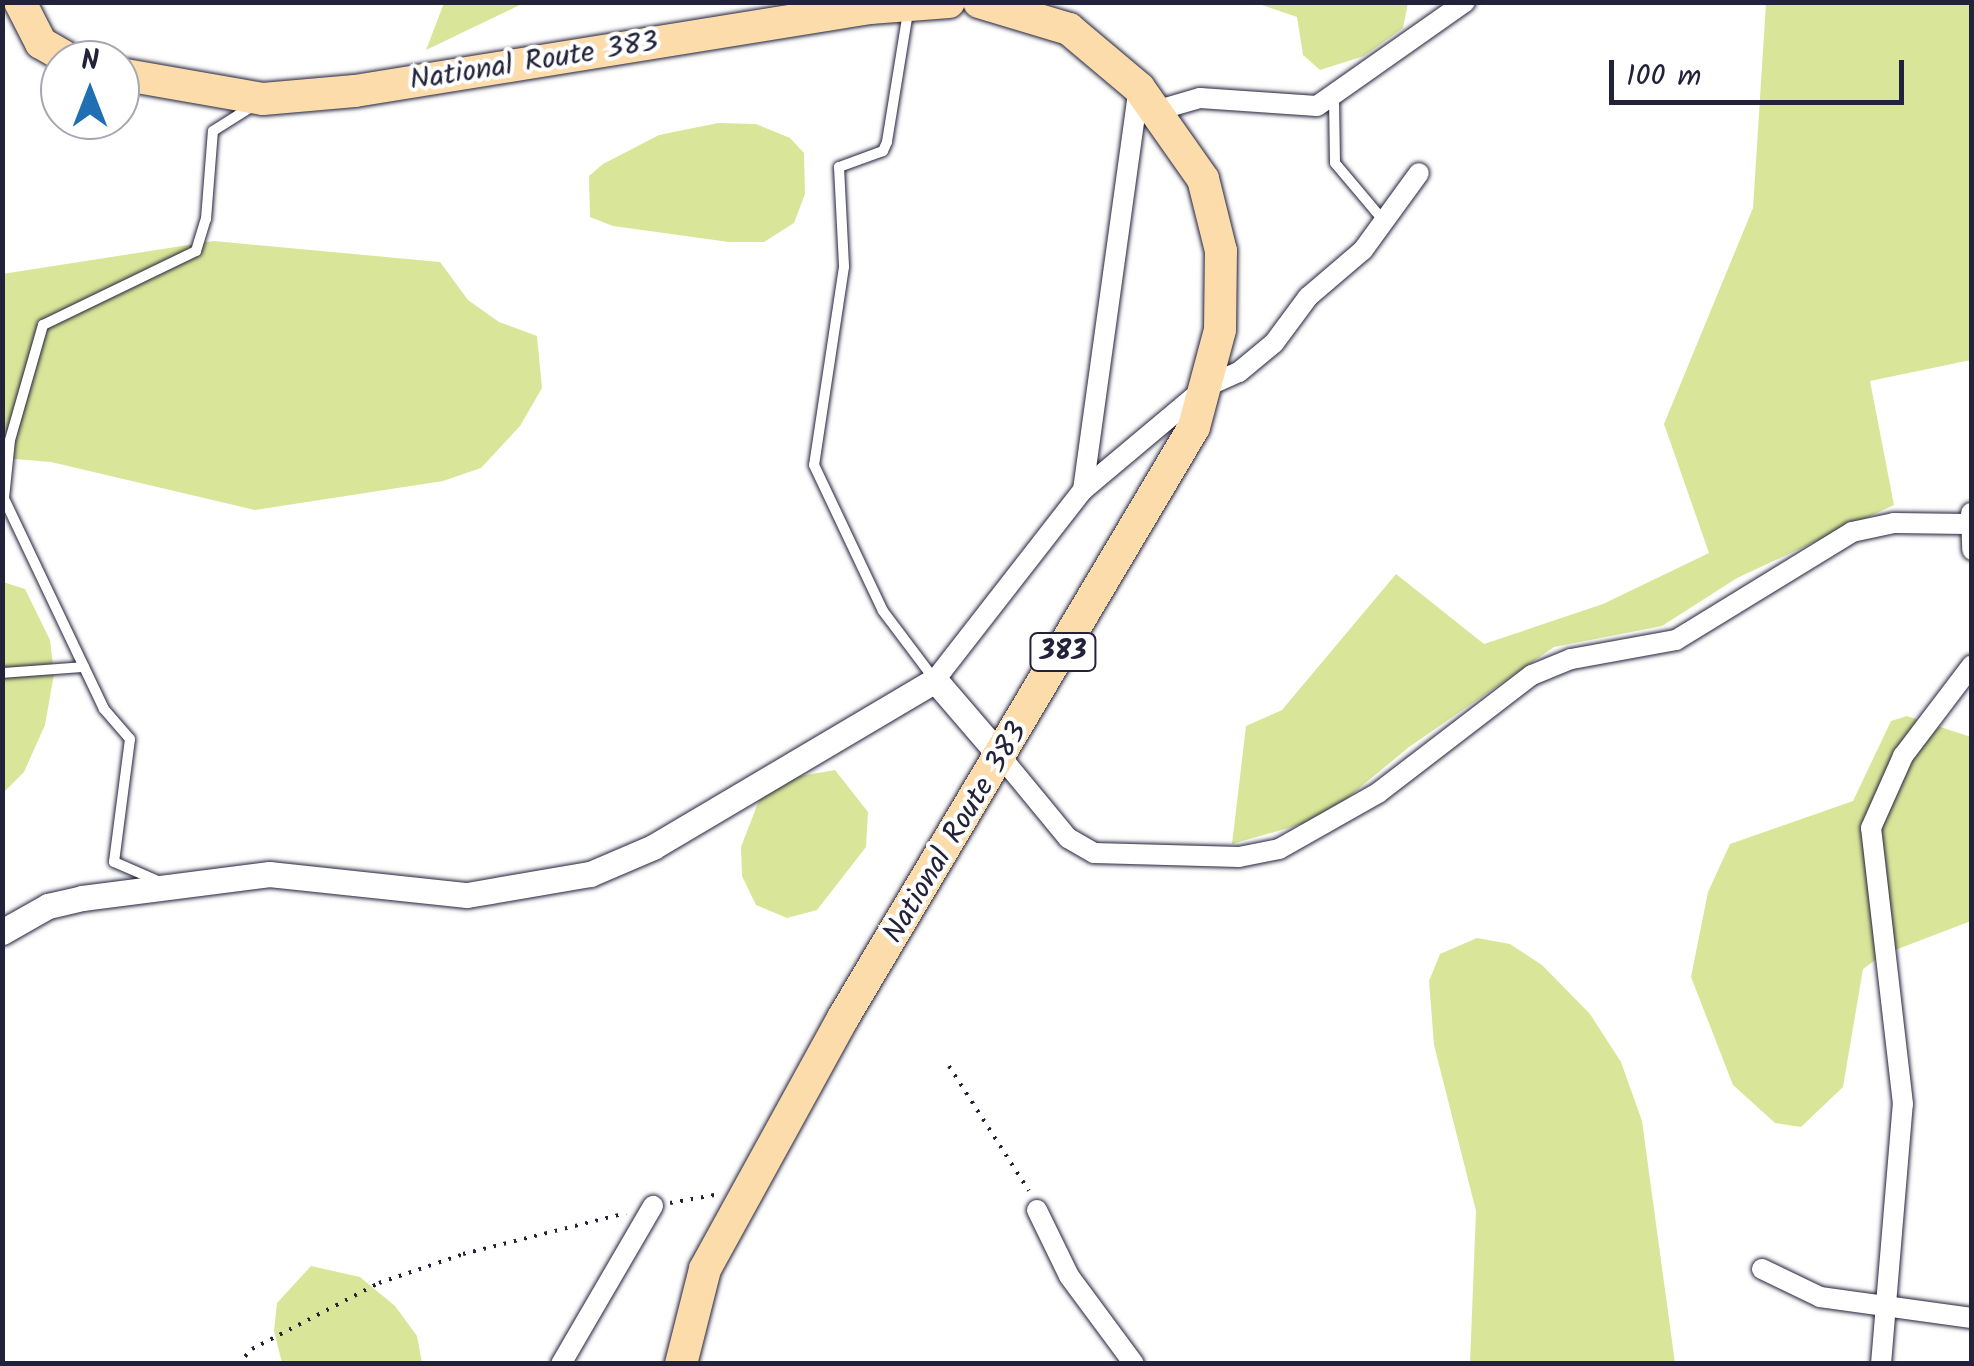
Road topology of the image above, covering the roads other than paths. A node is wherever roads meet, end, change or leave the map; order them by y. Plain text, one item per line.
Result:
1 (20, 2) edge
2 (949, 2) edge
3 (979, 2) edge
4 (1465, 2) edge
5 (908, 6) junction
6 (40, 43) edge
7 (140, 77) edge
8 (270, 98) junction
9 (1334, 99) junction
10 (1147, 100) junction
11 (1420, 172) dead end
12 (1384, 221) junction
13 (1207, 386) junction
14 (8, 428) edge
15 (1083, 490) junction
16 (1969, 518) edge
17 (1972, 550) edge
18 (1972, 665) edge
19 (84, 667) junction
20 (2, 674) edge
21 (934, 680) junction
22 (1002, 758) junction
23 (171, 886) junction
24 (2, 932) edge
25 (653, 1206) road end
26 (1036, 1210) road end
27 (1762, 1269) dead end
28 (1882, 1307) junction
29 (1972, 1318) edge
30 (562, 1364) edge
31 (681, 1364) edge
32 (1134, 1364) edge
33 (1881, 1364) edge

1 - 6 highway
2 - 5 highway, National Route 383
3 - 10 highway, National Route 383 / 383
4 - 9 street
5 - 8 highway, National Route 383
5 - 21 lane
7 - 8 highway, National Route 383
8 - 14 lane
9 - 10 street
9 - 12 lane
10 - 13 highway, National Route 383 / 383
10 - 15 street
11 - 12 street
12 - 13 street
13 - 15 street
13 - 22 highway, National Route 383 / 383
14 - 19 lane
15 - 21 street
16 - 17 street
16 - 22 street
18 - 28 street
19 - 20 lane
19 - 23 lane
21 - 22 street
21 - 23 street
22 - 31 highway, National Route 383 / 383
23 - 24 street
25 - 30 street
26 - 32 street
27 - 28 street
28 - 29 street
28 - 33 street

